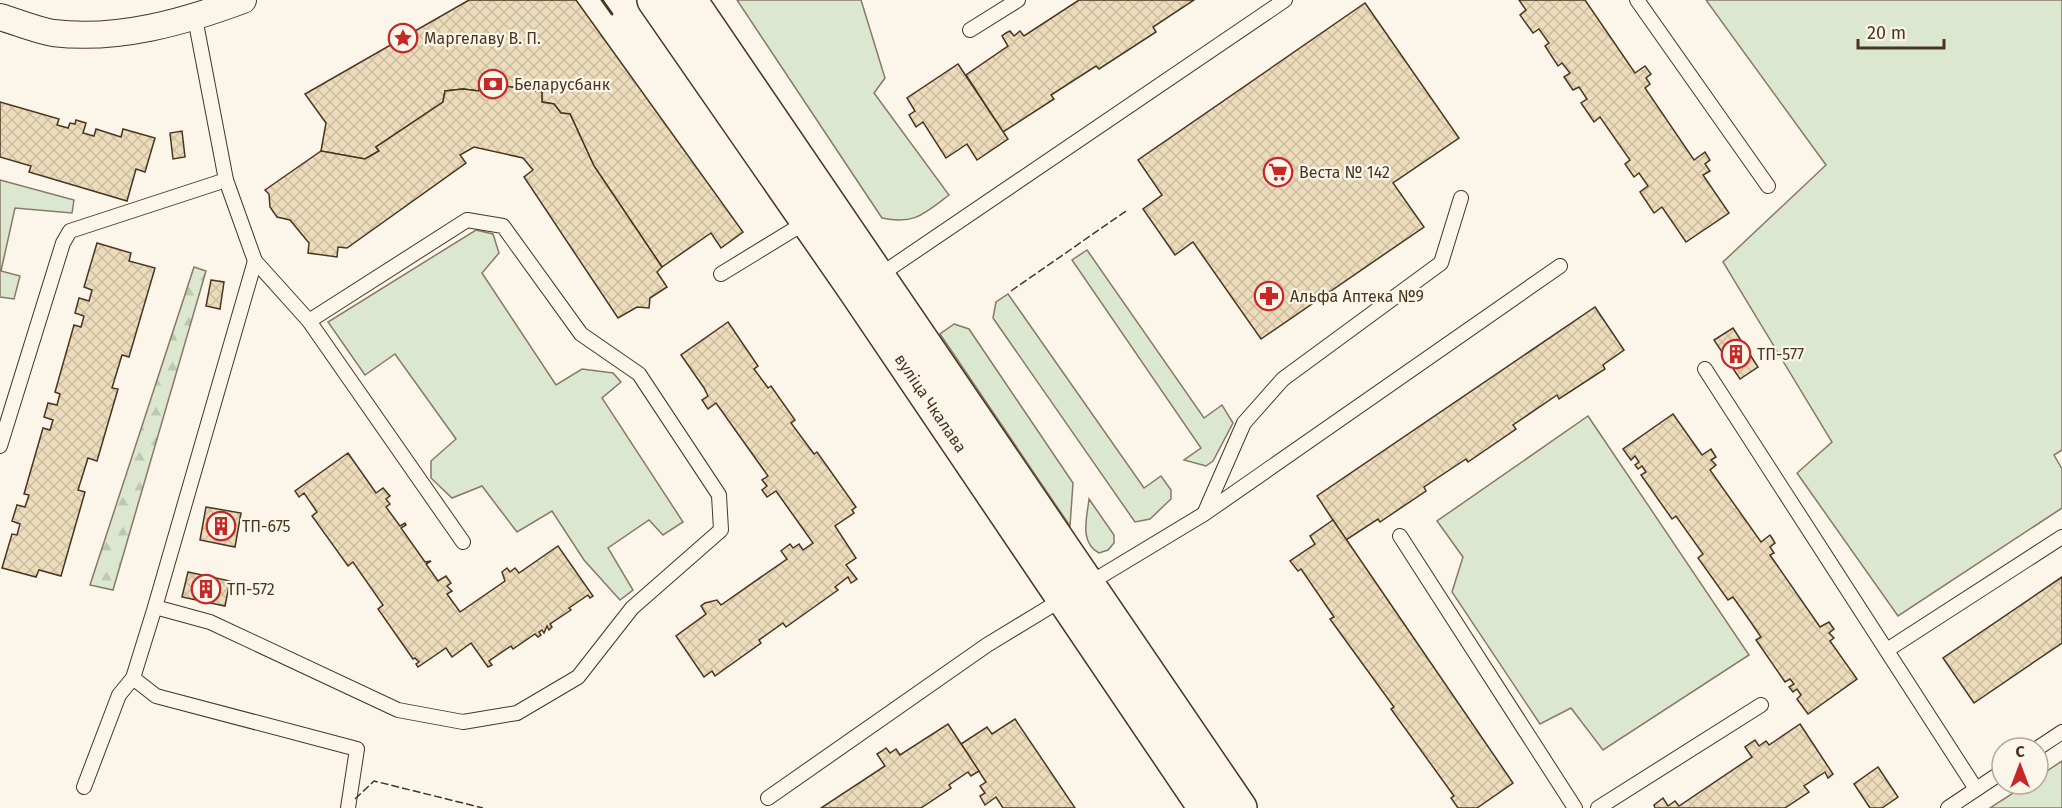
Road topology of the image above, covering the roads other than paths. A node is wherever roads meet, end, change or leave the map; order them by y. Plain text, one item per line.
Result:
1 (243, 0) edge
2 (654, 0) edge
3 (690, 0) edge
4 (1018, 0) edge
5 (1285, 0) edge
6 (1637, 0) edge
7 (0, 17) edge
8 (195, 18) junction
9 (970, 30) dead end
10 (226, 180) junction
11 (1768, 186) dead end
12 (1461, 198) dead end
13 (818, 215) junction
14 (255, 261) junction
15 (1560, 266) dead end
16 (721, 274) dead end
17 (866, 284) junction
18 (309, 321) junction
19 (1705, 369) dead end
20 (0, 446) edge
21 (1204, 514) junction
22 (1400, 536) dead end
23 (2062, 537) edge
24 (463, 542) dead end
25 (1075, 592) junction
26 (155, 607) junction
27 (1887, 650) junction
28 (133, 678) junction
29 (1761, 705) dead end
30 (1990, 780) edge
31 (84, 788) dead end
32 (1976, 789) junction
33 (768, 798) dead end
34 (348, 808) edge
35 (1205, 808) edge
36 (1240, 808) edge
37 (1575, 808) edge
38 (1598, 808) edge
39 (1948, 808) edge

1 - 8 street
2 - 13 main road, вуліца Чкалава
3 - 13 main road, вуліца Чкалава
4 - 9 lane
5 - 17 lane
6 - 11 lane
7 - 8 street
8 - 10 lane
10 - 14 lane
10 - 20 lane
12 - 21 lane
13 - 16 lane
13 - 17 main road, вуліца Чкалава
14 - 18 lane
14 - 26 lane
15 - 21 lane
17 - 25 main road, вуліца Чкалава
18 - 24 lane
18 - 26 lane
19 - 27 lane
21 - 25 lane
22 - 37 lane
23 - 27 lane
25 - 33 lane
25 - 35 main road, вуліца Чкалава
25 - 36 main road, вуліца Чкалава
26 - 28 lane
27 - 32 lane
28 - 31 lane
28 - 34 lane
29 - 38 lane
30 - 32 lane
32 - 39 lane

